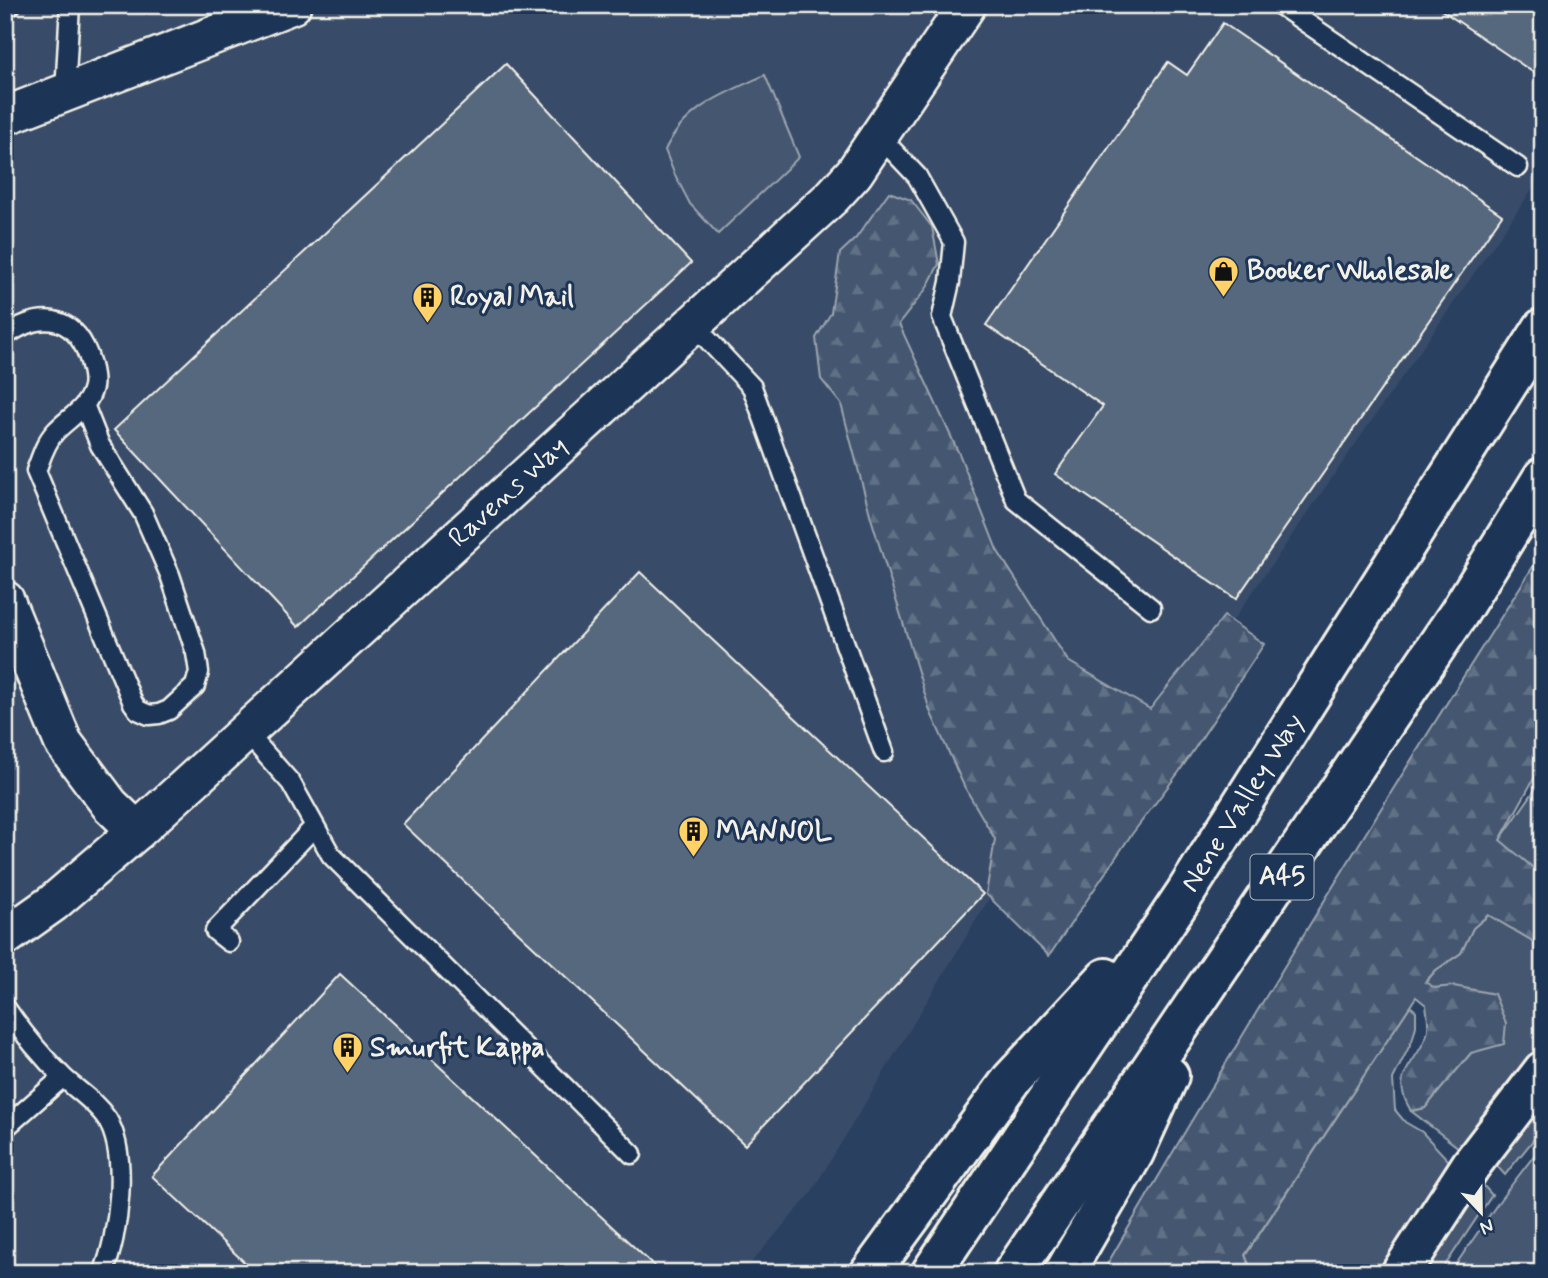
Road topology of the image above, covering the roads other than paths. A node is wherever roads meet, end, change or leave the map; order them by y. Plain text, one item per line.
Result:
1 (11, 5) edge
2 (70, 5) edge
3 (292, 5) edge
4 (967, 5) edge
5 (1280, 5) edge
6 (5, 7) edge
7 (65, 93) junction
8 (5, 116) edge
9 (879, 136) junction
10 (1518, 167) dead end
11 (694, 325) junction
12 (1543, 328) edge
13 (5, 336) edge
14 (85, 407) junction
15 (1543, 477) edge
16 (7, 607) edge
17 (1151, 608) dead end
18 (246, 732) junction
19 (884, 752) dead end
20 (315, 826) junction
21 (137, 831) junction
22 (1186, 892) junction
23 (5, 937) edge
24 (229, 942) dead end
25 (1216, 976) junction
26 (5, 1007) edge
27 (1543, 1071) edge
28 (63, 1077) junction
29 (5, 1128) edge
30 (632, 1154) dead end
31 (108, 1270) edge
32 (870, 1273) edge
33 (931, 1273) edge
34 (1013, 1273) edge
35 (1064, 1273) edge
36 (1401, 1273) edge

1 - 6 lane
2 - 7 lane
3 - 7 street
4 - 9 street, Ravens Way
5 - 10 lane
7 - 8 street
9 - 11 street, Ravens Way
9 - 17 lane
11 - 18 street, Ravens Way
11 - 19 lane
12 - 22 main road, Nene Valley Way / A45
13 - 14 lane
14 - 14 lane
15 - 25 main road, A45
16 - 21 street
18 - 20 lane
18 - 21 street, Ravens Way
20 - 24 lane
20 - 30 lane
21 - 23 street, Ravens Way
22 - 32 main road
22 - 33 main road, Nene Valley Way / A45
25 - 34 main road, A45
25 - 35 main road
26 - 28 lane
27 - 36 main road
28 - 29 lane
28 - 31 lane

